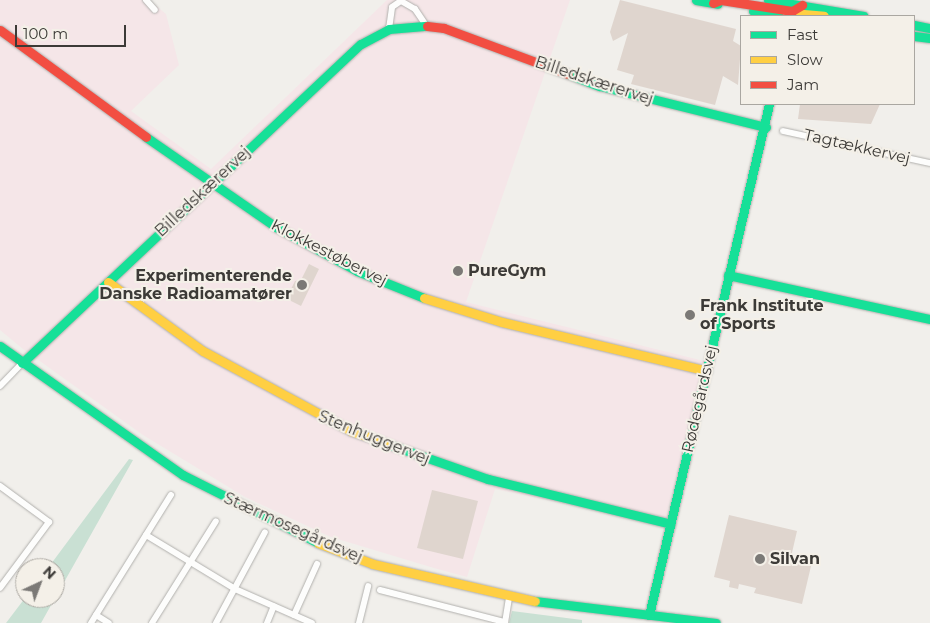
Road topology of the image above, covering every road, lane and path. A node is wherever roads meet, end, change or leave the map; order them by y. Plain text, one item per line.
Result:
1 (146, 0) edge
2 (696, 0) edge
3 (768, 0) edge
4 (155, 10) dead end
5 (793, 10) edge
6 (819, 15) edge
7 (852, 15) edge
8 (425, 24) junction
9 (915, 25) edge
10 (930, 28) edge
11 (389, 29) junction
12 (0, 30) edge
13 (915, 36) edge
14 (930, 38) edge
15 (768, 105) edge
16 (774, 105) edge
17 (766, 122) junction
18 (783, 131) dead end
19 (930, 163) edge
20 (211, 185) junction
21 (728, 275) junction
22 (108, 282) junction
23 (930, 319) edge
24 (0, 346) edge
25 (22, 363) junction
26 (707, 371) junction
27 (0, 386) edge
28 (0, 486) edge
29 (171, 495) dead end
30 (216, 521) dead end
31 (671, 524) junction
32 (265, 532) dead end
33 (146, 535) junction
34 (190, 562) junction
35 (317, 564) dead end
36 (368, 586) dead end
37 (0, 588) edge
38 (234, 589) junction
39 (380, 590) dead end
40 (509, 598) junction
41 (274, 606) junction
42 (96, 615) junction
43 (294, 615) junction
44 (648, 619) edge
45 (505, 622) edge
46 (91, 623) edge
47 (110, 623) edge
48 (152, 623) edge
49 (216, 623) edge
50 (267, 623) edge
51 (312, 623) edge
52 (359, 623) edge
53 (716, 623) edge

1 - 4 street
2 - 5 street
3 - 5 street
5 - 6 street
5 - 7 street
8 - 11 street, Billedskærervej
8 - 11 street, Billedskærervej
8 - 17 street, Billedskærervej
9 - 10 street
11 - 20 street, Billedskærervej
12 - 20 street, Klokkestøbervej
13 - 14 street
15 - 17 street, Rødegårdsvej
16 - 17 street, Rødegårdsvej
17 - 21 street, Rødegårdsvej
18 - 19 street, Tagtækkervej
20 - 22 street, Billedskærervej
20 - 26 street, Klokkestøbervej
21 - 23 street
21 - 26 street, Rødegårdsvej
22 - 25 street, Billedskærervej
22 - 31 street, Stenhuggervej
24 - 25 street, Stærmosegårdsvej
25 - 27 street
25 - 40 street, Stærmosegårdsvej
26 - 31 street, Rødegårdsvej
28 - 37 street
29 - 33 street
30 - 34 street
31 - 44 street, Rødegårdsvej
32 - 38 street
33 - 34 street
33 - 42 street
34 - 38 street
34 - 48 street
35 - 43 street
36 - 52 street
38 - 41 street
38 - 49 street
39 - 45 street
40 - 44 street, Stærmosegårdsvej
40 - 45 street
41 - 43 street
41 - 50 street
42 - 46 street
42 - 47 street
43 - 51 street
44 - 53 street, Stærmosegårdsvej

